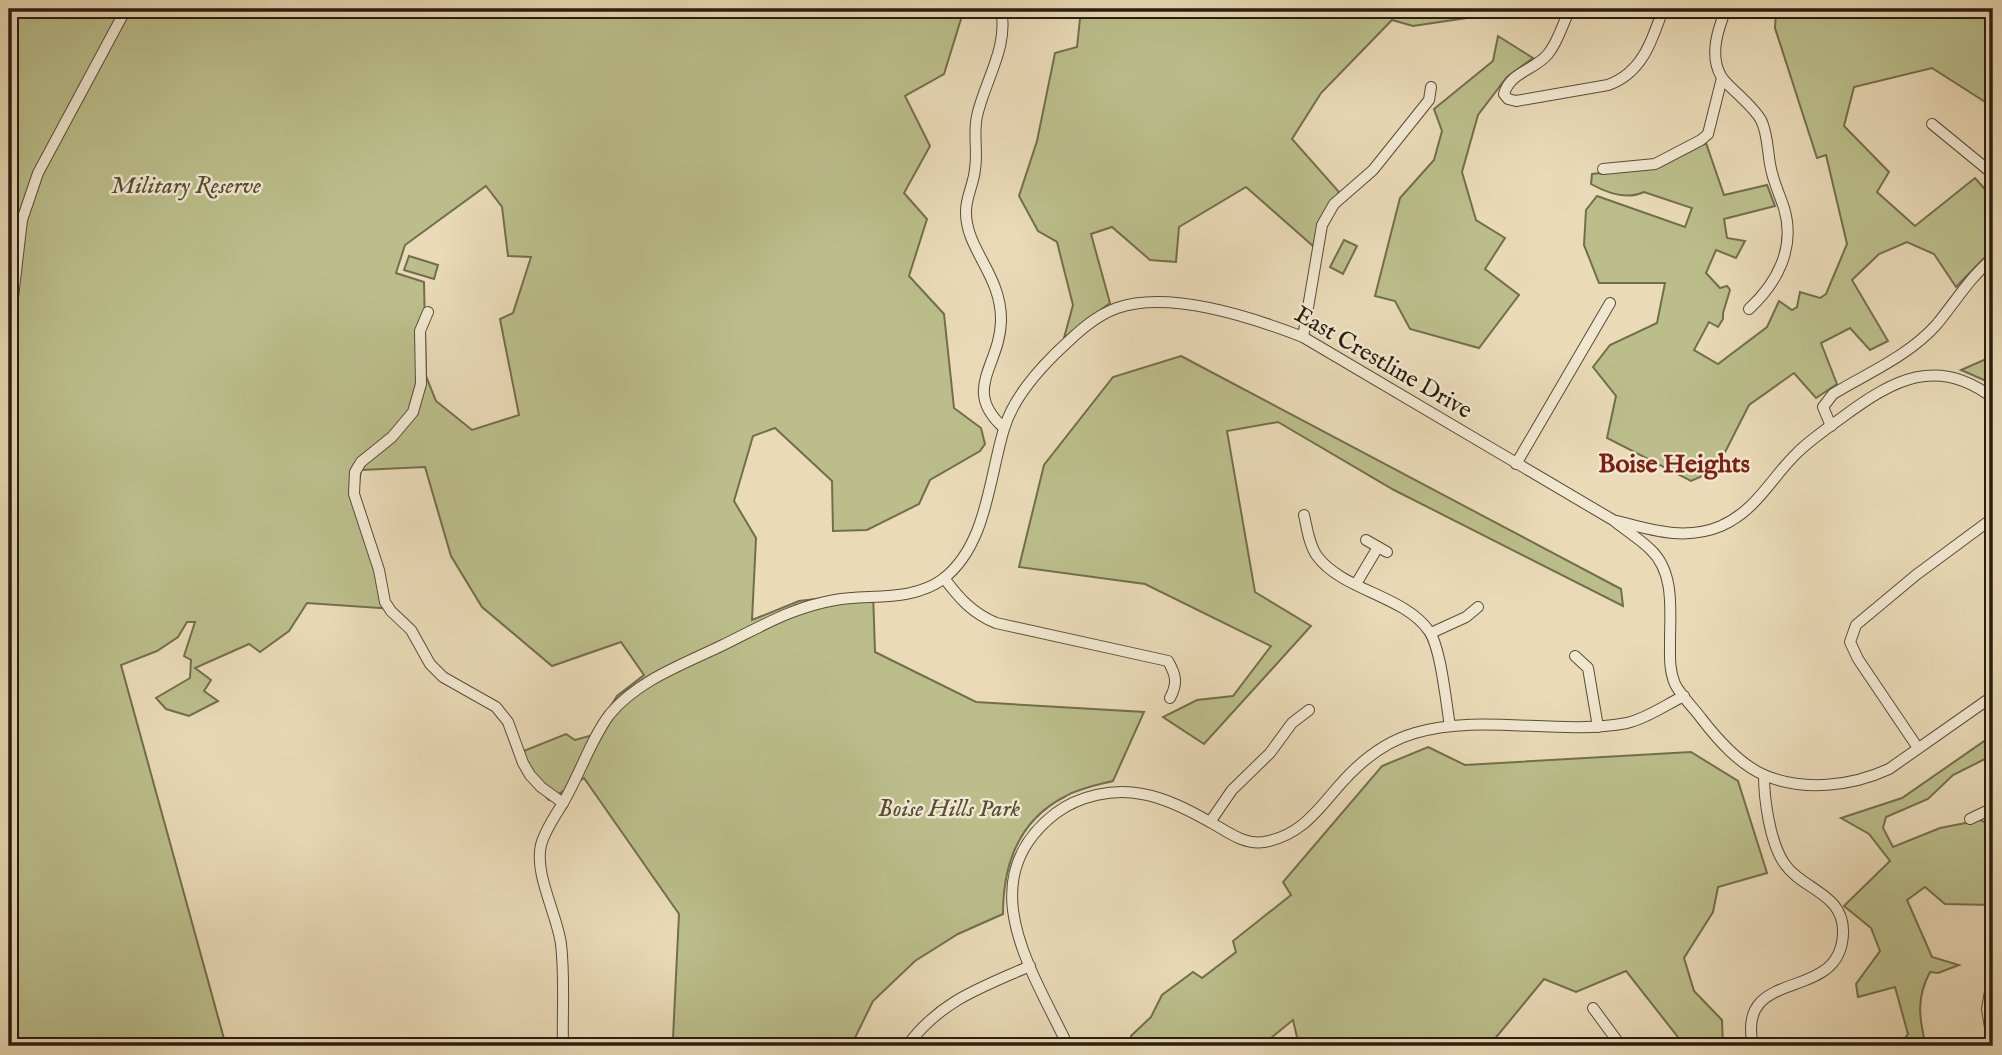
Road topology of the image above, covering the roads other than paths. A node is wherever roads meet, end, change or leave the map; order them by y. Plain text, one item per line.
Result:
1 (126, 9) edge
2 (1001, 9) edge
3 (1570, 9) edge
4 (1663, 9) edge
5 (1726, 9) edge
6 (1722, 78) junction
7 (1432, 87) dead end
8 (1932, 124) dead end
9 (1603, 169) dead end
10 (1993, 174) edge
11 (1993, 258) edge
12 (1610, 303) dead end
13 (1749, 309) dead end
14 (428, 312) dead end
15 (9, 331) edge
16 (1303, 337) junction
17 (1993, 398) edge
18 (1830, 426) junction
19 (1004, 428) junction
20 (1516, 464) junction
21 (1304, 515) dead end
22 (1993, 517) edge
23 (1613, 520) junction
24 (1366, 540) dead end
25 (944, 578) junction
26 (1356, 584) junction
27 (1478, 607) dead end
28 (1431, 633) junction
29 (1575, 656) dead end
30 (1684, 696) junction
31 (1993, 696) edge
32 (1170, 698) dead end
33 (1309, 710) dead end
34 (1450, 726) junction
35 (1598, 727) junction
36 (1918, 748) junction
37 (1764, 775) junction
38 (563, 803) junction
39 (1990, 810) edge
40 (1970, 819) dead end
41 (1210, 822) junction
42 (1993, 825) edge
43 (1030, 966) junction
44 (1993, 974) edge
45 (1593, 1007) dead end
46 (1992, 1036) edge
47 (563, 1046) edge
48 (907, 1046) edge
49 (1068, 1046) edge
50 (1621, 1046) edge
51 (1753, 1046) edge
52 (1993, 1046) edge

1 - 15 street
2 - 19 street
3 - 4 street
5 - 6 street
6 - 9 street
6 - 13 street
7 - 16 street
8 - 10 street
11 - 18 street
12 - 20 street
14 - 38 street
16 - 19 street, East Crestline Drive
16 - 20 street, East Crestline Drive
17 - 18 street
18 - 23 street
19 - 25 street, East Crestline Drive
20 - 23 street, East Crestline Drive
21 - 26 street
22 - 36 street
23 - 30 street
24 - 26 street
25 - 32 street
25 - 38 street, East Crestline Drive
26 - 28 street
27 - 28 street
28 - 34 street
29 - 35 street
30 - 35 street
30 - 37 street
31 - 36 street
33 - 41 street
34 - 35 street
34 - 41 street
36 - 37 street
37 - 51 street
38 - 47 street, East Crestline Drive
39 - 40 street
39 - 42 street
41 - 43 street
43 - 48 street
43 - 49 street
44 - 46 street
45 - 50 street
46 - 52 street

